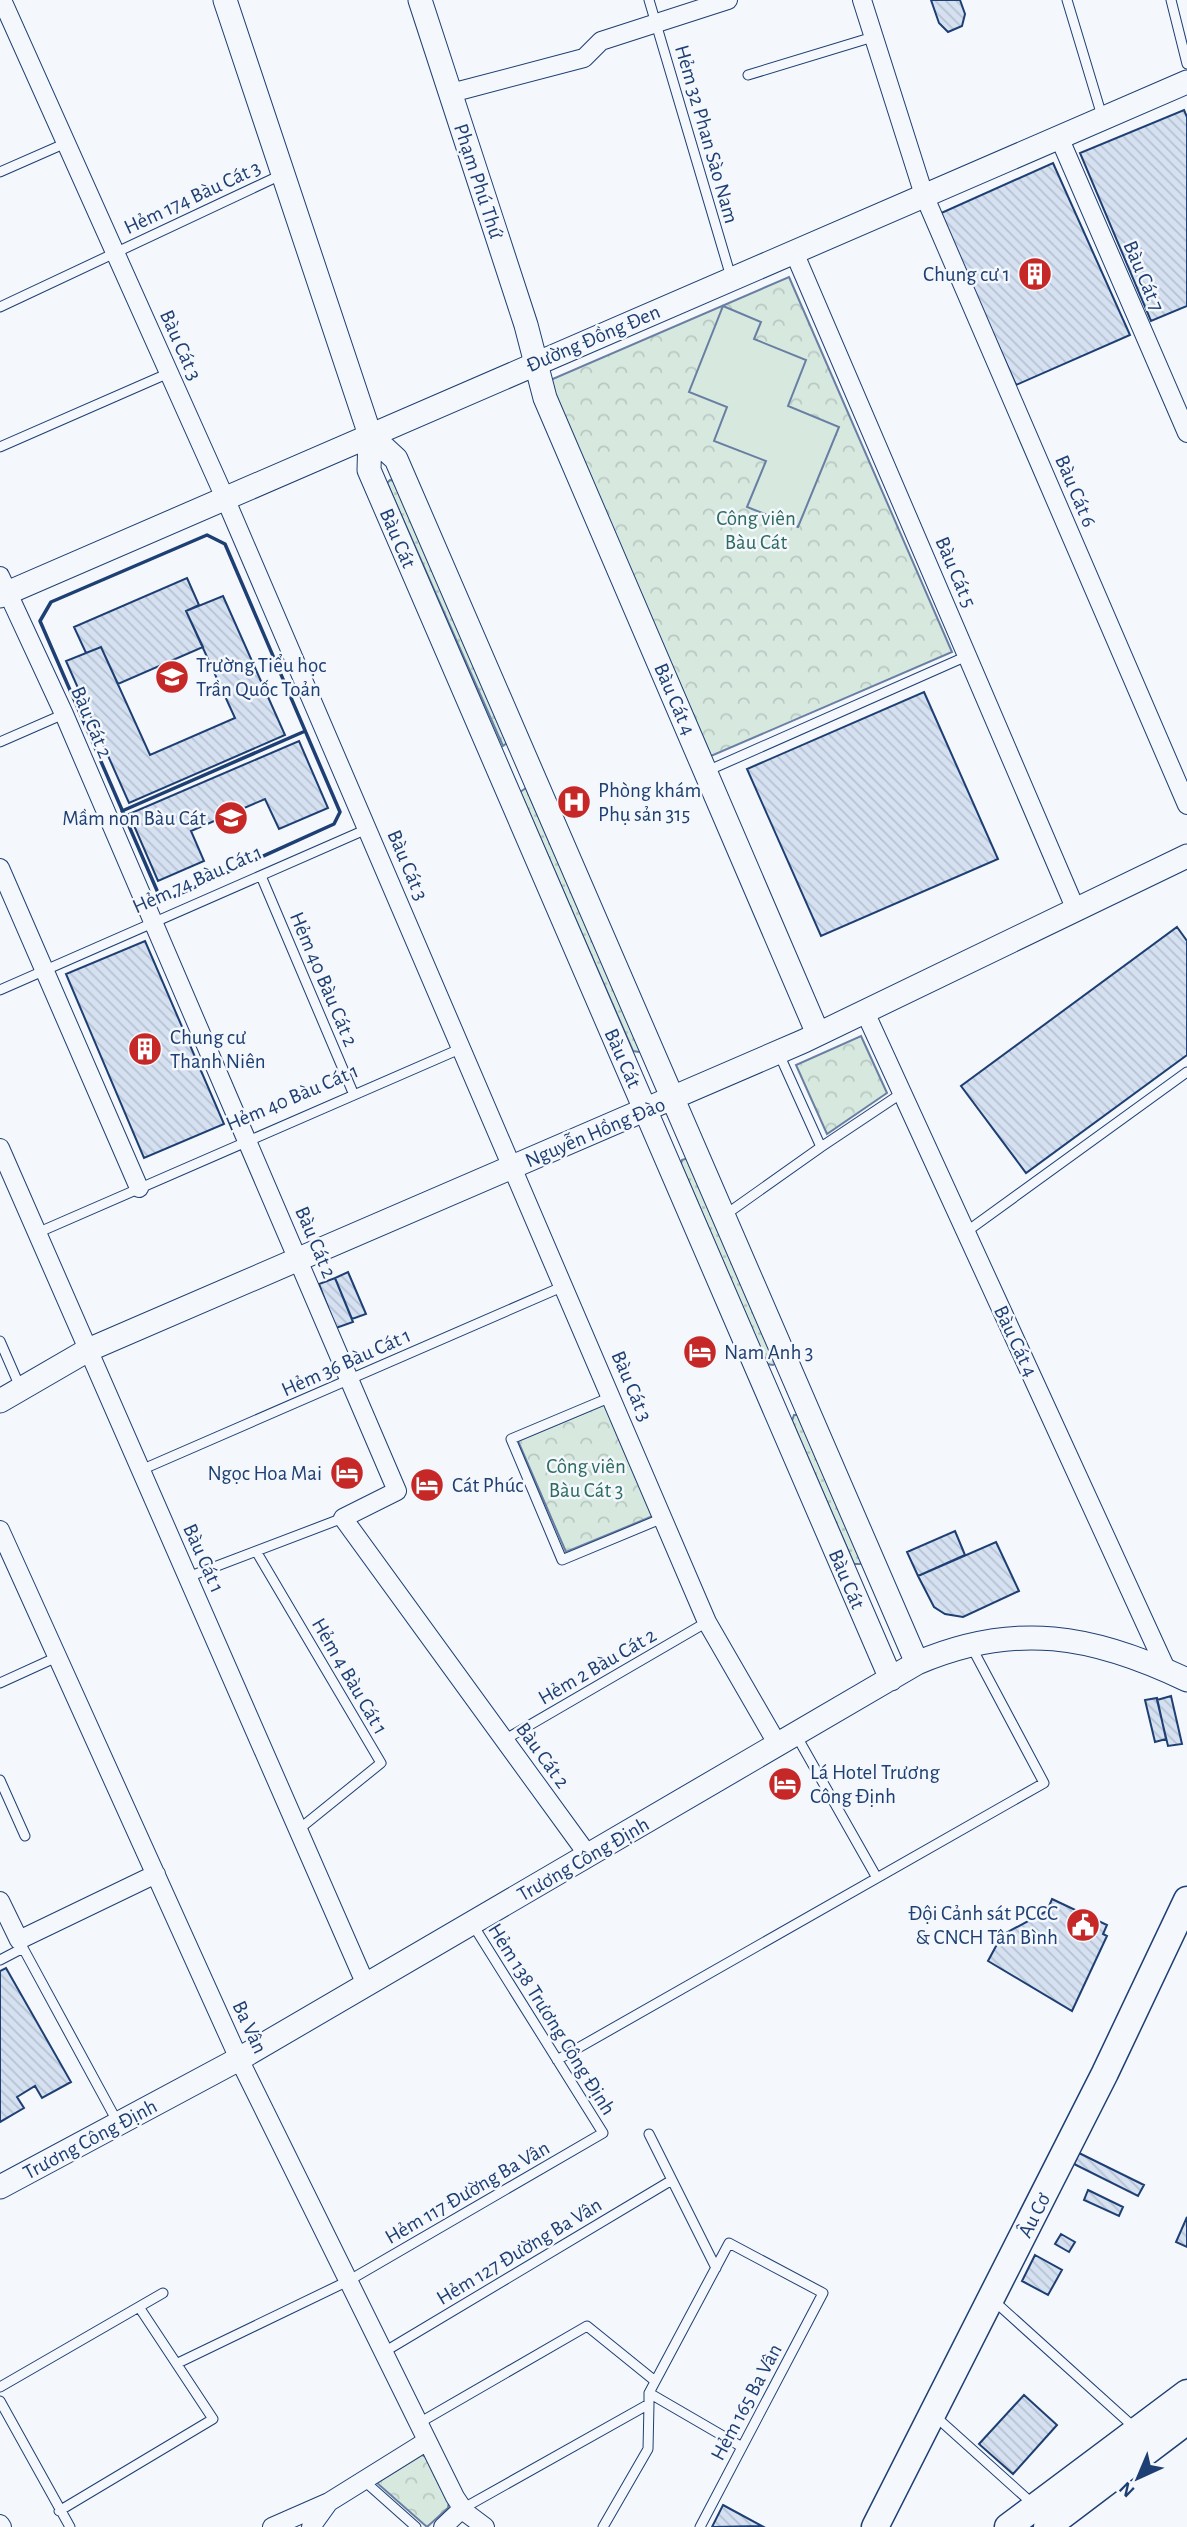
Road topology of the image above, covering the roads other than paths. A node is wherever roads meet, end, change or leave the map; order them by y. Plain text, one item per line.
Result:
1 (2, 0) edge
2 (225, 0) edge
3 (421, 0) edge
4 (649, 0) edge
5 (728, 0) edge
6 (862, 0) edge
7 (1067, 0) edge
8 (1171, 0) edge
9 (656, 23) junction
10 (873, 37) junction
11 (1187, 64) edge
12 (748, 75) dead end
13 (1187, 82) edge
14 (451, 93) junction
15 (1103, 118) junction
16 (1059, 137) junction
17 (66, 143) junction
18 (0, 172) edge
19 (283, 174) junction
20 (924, 195) junction
21 (115, 252) junction
22 (794, 252) junction
23 (731, 279) junction
24 (0, 307) edge
25 (536, 363) junction
26 (169, 373) junction
27 (1187, 433) edge
28 (370, 435) junction
29 (0, 447) edge
30 (225, 498) junction
31 (3, 588) edge
32 (967, 656) junction
33 (64, 714) junction
34 (0, 742) edge
35 (526, 759) junction
36 (498, 771) junction
37 (706, 771) junction
38 (1187, 805) edge
39 (368, 829) junction
40 (1187, 856) edge
41 (0, 868) edge
42 (261, 876) junction
43 (1076, 911) junction
44 (153, 922) junction
45 (44, 970) junction
46 (0, 990) edge
47 (865, 1012) junction
48 (818, 1034) junction
49 (463, 1048) junction
50 (778, 1052) junction
51 (1187, 1072) edge
52 (902, 1093) junction
53 (354, 1096) junction
54 (673, 1100) junction
55 (646, 1111) junction
56 (248, 1141) junction
57 (821, 1147) junction
58 (0, 1148) edge
59 (514, 1166) junction
60 (139, 1188) junction
61 (723, 1216) junction
62 (37, 1233) junction
63 (966, 1233) junction
64 (299, 1260) junction
65 (564, 1286) junction
66 (0, 1341) edge
67 (88, 1350) junction
68 (350, 1379) junction
69 (795, 1381) junction
70 (21, 1389) junction
71 (767, 1393) junction
72 (611, 1397) junction
73 (0, 1401) edge
74 (141, 1470) junction
75 (343, 1518) junction
76 (663, 1518) junction
77 (0, 1530) edge
78 (256, 1551) junction
79 (188, 1577) junction
80 (707, 1622) junction
81 (970, 1644) junction
82 (57, 1657) junction
83 (917, 1663) junction
84 (1177, 1675) edge
85 (891, 1679) junction
86 (0, 1683) edge
87 (504, 1740) junction
88 (787, 1740) junction
89 (0, 1780) edge
90 (298, 1830) junction
91 (25, 1836) dead end
92 (588, 1856) junction
93 (156, 1874) junction
94 (877, 1878) junction
95 (1187, 1900) edge
96 (0, 1901) edge
97 (472, 1924) junction
98 (0, 1960) edge
99 (366, 1985) junction
100 (239, 2059) junction
101 (557, 2060) junction
102 (118, 2124) junction
103 (603, 2133) joint
104 (649, 2134) dead end
105 (673, 2180) junction
106 (0, 2187) edge
107 (716, 2268) junction
108 (348, 2281) junction
109 (163, 2293) dead end
110 (992, 2300) junction
111 (139, 2307) junction
112 (384, 2352) junction
113 (178, 2363) junction
114 (655, 2381) junction
115 (0, 2387) edge
116 (649, 2393) junction
117 (1187, 2393) edge
118 (0, 2401) edge
119 (649, 2404) junction
120 (934, 2415) junction
121 (1187, 2421) edge
122 (419, 2423) junction
123 (1138, 2430) junction
124 (427, 2441) junction
125 (742, 2447) junction
126 (362, 2479) junction
127 (328, 2502) junction
128 (462, 2509) junction
129 (59, 2511) junction
130 (888, 2515) edge
131 (1041, 2517) edge
132 (70, 2527) edge
133 (272, 2527) edge
134 (310, 2527) edge
135 (416, 2527) edge
136 (443, 2527) edge
137 (485, 2527) edge
138 (603, 2527) edge
139 (700, 2527) edge
140 (874, 2527) edge
141 (1008, 2527) edge

1 - 17 street, Bàu Cát 3
2 - 19 street, Bàu Cát
3 - 14 street, Phạm Phú Thứ
4 - 9 lane, Hẻm 32 Phan Sào Nam
5 - 9 street
6 - 10 street, Bàu Cát 6
7 - 15 lane
8 - 11 lane
9 - 14 street
9 - 23 lane, Hẻm 32 Phan Sào Nam
10 - 12 lane
10 - 20 street, Bàu Cát 6
13 - 15 street, Đường Đồng Đen
14 - 25 street, Phạm Phú Thứ
15 - 16 street, Đường Đồng Đen
16 - 20 street, Đường Đồng Đen
16 - 27 street, Bàu Cát 7
17 - 18 lane
17 - 21 street, Bàu Cát 3
19 - 21 lane, Hẻm 174 Bàu Cát 3
19 - 28 street, Bàu Cát
20 - 22 street, Đường Đồng Đen
20 - 38 street, Bàu Cát 6
21 - 24 lane, Hẻm 174 Bàu Cát 3
21 - 26 street, Bàu Cát 3
22 - 23 street, Đường Đồng Đen
22 - 32 street, Bàu Cát 5
23 - 25 street, Đường Đồng Đen
25 - 28 street, Đường Đồng Đen
25 - 37 street, Bàu Cát 4
26 - 29 lane
26 - 30 street, Bàu Cát 3
28 - 30 street, Đường Đồng Đen
28 - 35 street, Bàu Cát
28 - 36 street, Bàu Cát
30 - 31 street, Đường Đồng Đen
30 - 39 street, Bàu Cát 3
31 - 33 street, Bàu Cát 2
32 - 37 lane
32 - 43 street, Bàu Cát 5
33 - 34 lane
33 - 44 street, Bàu Cát 2
35 - 36 street
35 - 54 street, Bàu Cát
36 - 55 street, Bàu Cát
37 - 48 street, Bàu Cát 4
39 - 42 lane, Hẻm 74 Bàu Cát 1
39 - 49 street, Bàu Cát 3
40 - 43 street, Nguyễn Hồng Đào
41 - 45 street
42 - 44 lane, Hẻm 74 Bàu Cát 1
42 - 53 lane, Hẻm 40 Bàu Cát 2
43 - 47 street, Nguyễn Hồng Đào
44 - 45 lane, Hẻm 74 Bàu Cát 1
44 - 56 street, Bàu Cát 2
45 - 46 lane, Hẻm 74 Bàu Cát 1
45 - 60 street
47 - 48 street, Nguyễn Hồng Đào
47 - 52 street, Bàu Cát 4
48 - 50 street, Nguyễn Hồng Đào
49 - 53 lane, Hẻm 40 Bàu Cát 1
49 - 59 street, Bàu Cát 3
50 - 54 street, Nguyễn Hồng Đào
50 - 57 lane
51 - 63 lane
52 - 57 lane
52 - 63 street, Bàu Cát 4
53 - 56 lane, Hẻm 40 Bàu Cát 1
54 - 55 street, Nguyễn Hồng Đào
54 - 61 street, Bàu Cát
55 - 59 street, Nguyễn Hồng Đào
55 - 71 street, Bàu Cát
56 - 60 lane, Hẻm 40 Bàu Cát 1
56 - 64 street, Bàu Cát 2
57 - 61 lane
58 - 62 street, Bàu Cát 1
59 - 64 street, Nguyễn Hồng Đào
59 - 65 street, Bàu Cát 3
60 - 62 lane, Hẻm 40 Bàu Cát 1
61 - 69 street, Bàu Cát
62 - 67 street, Bàu Cát 1
63 - 84 street, Bàu Cát 4
64 - 67 street, Nguyễn Hồng Đào
64 - 68 street, Bàu Cát 2
65 - 68 lane, Hẻm 36 Bàu Cát 1
65 - 72 street, Bàu Cát 3
66 - 70 lane
67 - 70 street, Nguyễn Hồng Đào
67 - 74 street, Bàu Cát 1
68 - 74 lane, Hẻm 36 Bàu Cát 1
68 - 75 street, Bàu Cát 2
69 - 71 street
69 - 83 street, Bàu Cát
70 - 73 street, Nguyễn Hồng Đào
71 - 85 street, Bàu Cát
72 - 76 street, Bàu Cát 3
72 - 76 lane
74 - 79 street, Bàu Cát 1
75 - 78 lane
75 - 87 street, Bàu Cát 2
76 - 80 street, Bàu Cát 3
77 - 82 street, Ba Vân
78 - 79 lane
78 - 90 lane, Hẻm 4 Bàu Cát 1
79 - 90 street, Bàu Cát 1
80 - 87 lane, Hẻm 2 Bàu Cát 2
80 - 88 street, Bàu Cát 3
81 - 83 street, Trương Công Định
81 - 84 street, Trương Công Định
81 - 94 lane
82 - 86 lane
82 - 93 street, Ba Vân
83 - 85 street, Trương Công Định
85 - 88 street, Trương Công Định
87 - 92 street, Bàu Cát 2
88 - 92 street, Trương Công Định
88 - 94 lane
89 - 91 lane
90 - 99 street, Bàu Cát 1
92 - 97 street, Trương Công Định
93 - 96 street
93 - 100 street, Ba Vân
94 - 101 lane
95 - 110 main road, Âu Cơ
97 - 99 street, Trương Công Định
97 - 101 lane, Hẻm 138 Trương Công Định
98 - 102 lane
99 - 100 street, Trương Công Định
100 - 102 street, Trương Công Định
100 - 108 street, Ba Vân
101 - 103 lane, Hẻm 138 Trương Công Định
102 - 106 street, Trương Công Định
103 - 108 lane, Hẻm 117 Đường Ba Vân
104 - 105 lane
105 - 107 lane
105 - 112 lane, Hẻm 127 Đường Ba Vân
107 - 114 lane
107 - 125 lane, Hẻm 165 Ba Vân
108 - 112 street, Ba Vân
108 - 113 lane, Hẻm 117 Đường Ba Vân
109 - 111 lane
110 - 120 main road, Âu Cơ
110 - 123 lane
111 - 113 lane
111 - 115 lane
112 - 122 street, Ba Vân
113 - 129 lane
114 - 116 lane
114 - 122 lane
116 - 119 lane
116 - 125 lane
117 - 123 main road
118 - 129 lane
119 - 128 lane
119 - 138 lane
120 - 130 main road, Âu Cơ
120 - 131 lane
121 - 131 main road
122 - 124 street, Ba Vân
123 - 131 main road
124 - 126 street
124 - 128 street, Ba Vân
125 - 139 lane, Hẻm 165 Ba Vân
126 - 127 street
126 - 135 lane
127 - 133 street
127 - 134 street
128 - 136 street
128 - 137 street, Ba Vân
129 - 132 lane
130 - 140 main road, Âu Cơ
131 - 141 main road

